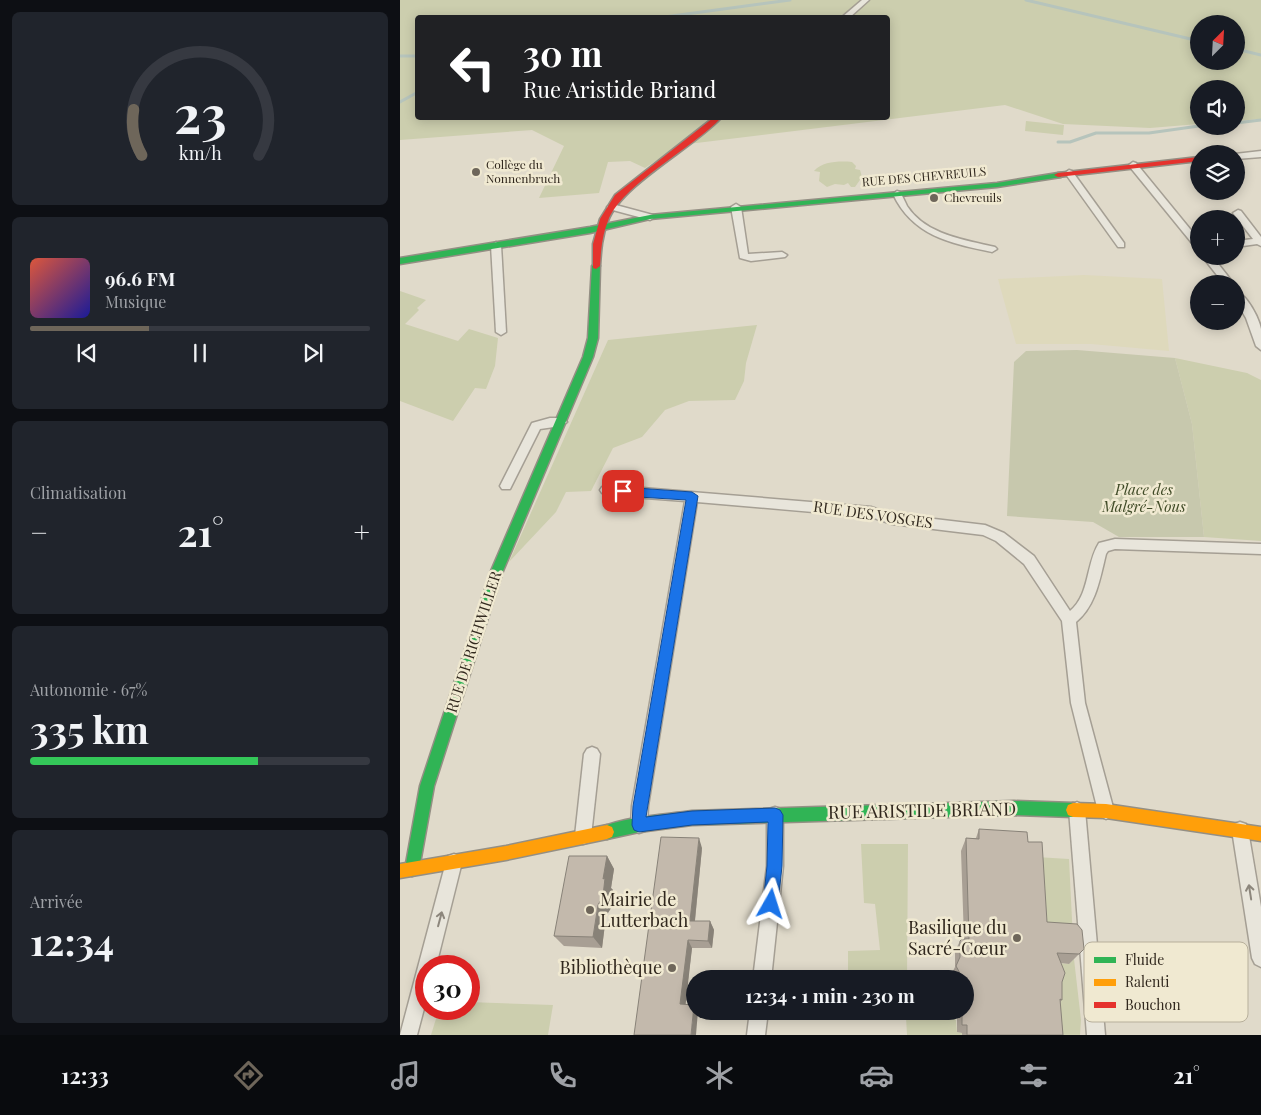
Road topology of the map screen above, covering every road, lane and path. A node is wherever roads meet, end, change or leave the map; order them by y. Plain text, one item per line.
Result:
1 (866, 0) edge
2 (848, 15) edge
3 (714, 120) edge
4 (1261, 154) edge
5 (1245, 155) edge
6 (1190, 160) edge
7 (1133, 165) junction
8 (1069, 173) junction
9 (897, 194) junction
10 (612, 207) junction
11 (736, 207) junction
12 (650, 217) junction
13 (1245, 222) edge
14 (600, 228) junction
15 (1190, 235) edge
16 (1260, 242) edge
17 (1245, 243) edge
18 (496, 245) junction
19 (1121, 245) dead end
20 (992, 249) dead end
21 (782, 255) dead end
22 (400, 261) edge
23 (1245, 304) edge
24 (501, 332) dead end
25 (1261, 346) edge
26 (562, 422) junction
27 (506, 486) dead end
28 (606, 490) dead end
29 (692, 496) junction
30 (1261, 549) edge
31 (1069, 620) junction
32 (592, 754) dead end
33 (1078, 810) junction
34 (1106, 812) junction
35 (775, 815) junction
36 (639, 825) junction
37 (1240, 830) junction
38 (1261, 834) edge
39 (583, 836) junction
40 (454, 862) junction
41 (412, 869) junction
42 (400, 871) edge
43 (1089, 942) edge
44 (430, 955) edge
45 (1261, 958) edge
46 (763, 970) edge
47 (415, 1010) edge
48 (758, 1020) edge
49 (1095, 1022) edge
50 (408, 1035) edge
51 (756, 1035) edge
52 (1096, 1035) edge

1 - 2 street
3 - 10 street, RUE DE RICHWILLER
4 - 5 street
6 - 7 street, RUE DES CHEVREUILS
7 - 8 street, RUE DES CHEVREUILS
7 - 15 street
8 - 9 street, RUE DES CHEVREUILS
8 - 19 street
9 - 11 street, RUE DES CHEVREUILS
9 - 20 street
10 - 12 street, RUE DES CHEVREUILS
10 - 14 street, RUE DE RICHWILLER
11 - 12 street, RUE DES CHEVREUILS
11 - 21 street
12 - 14 street, RUE DES CHEVREUILS
13 - 16 street
14 - 18 street, RUE DES CHEVREUILS
14 - 26 street, RUE DE RICHWILLER
16 - 17 street
18 - 22 street, RUE DES CHEVREUILS
18 - 24 street
23 - 25 street
26 - 27 street
26 - 41 street, RUE DE RICHWILLER
28 - 29 street, RUE DES VOSGES
29 - 31 street, RUE DES VOSGES
29 - 36 street
30 - 31 street
31 - 34 street
32 - 39 street
33 - 34 street, RUE ARISTIDE BRIAND
33 - 35 street, RUE ARISTIDE BRIAND
33 - 43 street
34 - 37 street, RUE ARISTIDE BRIAND
35 - 36 street, RUE ARISTIDE BRIAND
35 - 46 street
36 - 39 street, RUE ARISTIDE BRIAND
37 - 38 street, RUE ARISTIDE BRIAND
45 -> 37 street
39 - 40 street, RUE ARISTIDE BRIAND
40 - 41 street, RUE ARISTIDE BRIAND
44 -> 40 street
41 - 42 street, RUE ARISTIDE BRIAND
47 - 50 street
48 - 51 street
49 - 52 street

